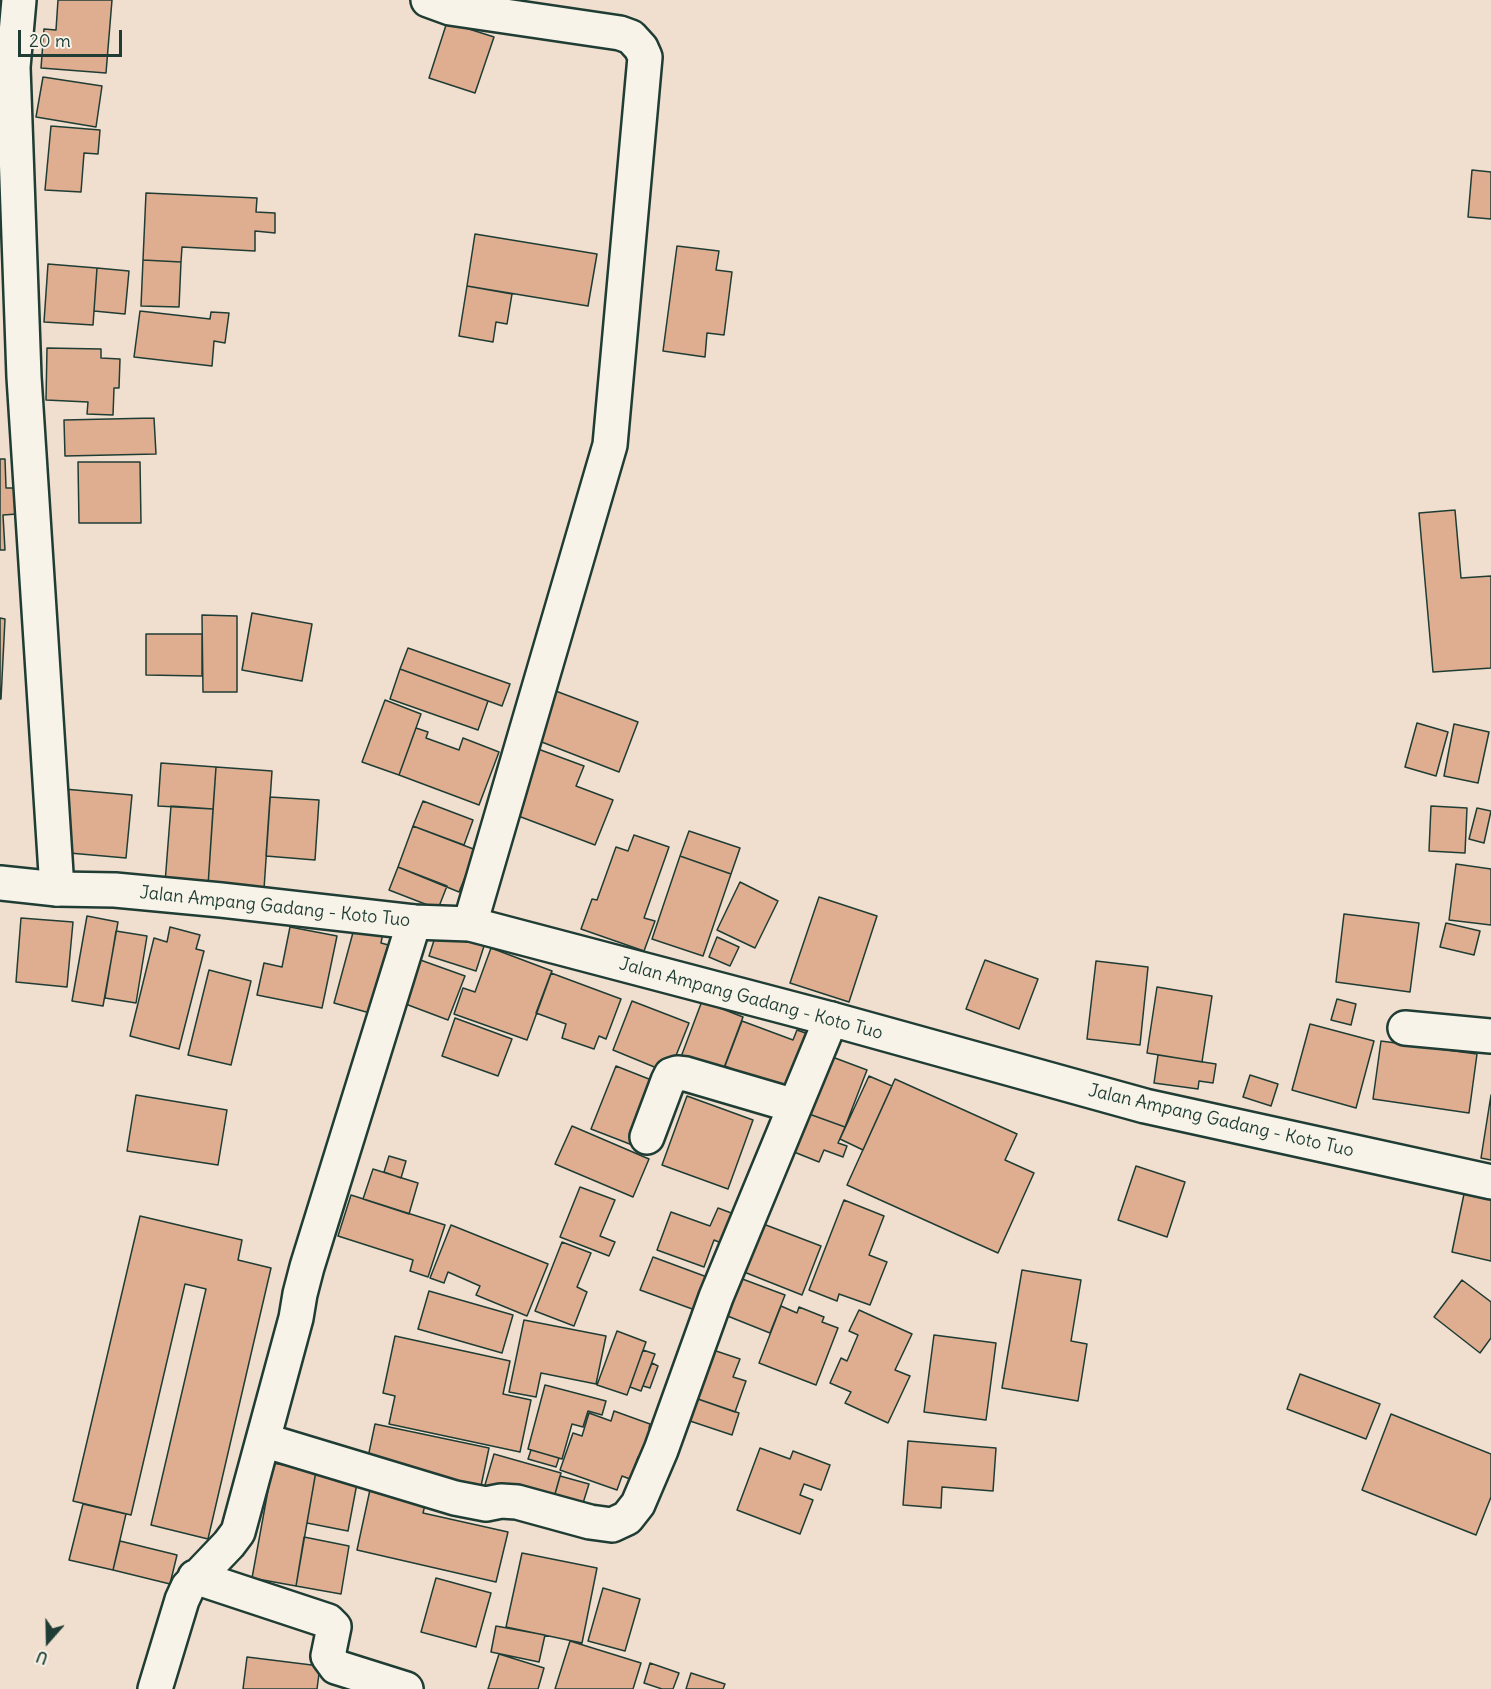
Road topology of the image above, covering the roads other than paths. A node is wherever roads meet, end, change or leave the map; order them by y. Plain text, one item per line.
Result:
1 (20, 0) edge
2 (428, 0) edge
3 (12, 377) edge
4 (0, 883) edge
5 (57, 889) junction
6 (414, 922) junction
7 (470, 924) junction
8 (831, 1019) junction
9 (1405, 1028) dead end
10 (1491, 1036) edge
11 (795, 1106) junction
12 (647, 1137) dead end
13 (1491, 1182) edge
14 (263, 1440) junction
15 (195, 1577) junction
16 (155, 1689) edge
17 (406, 1689) edge

1 - 3 street
2 - 7 street
3 - 5 street
4 - 5 street, Jalan Ampang Gadang - Koto Tuo
5 - 6 street, Jalan Ampang Gadang - Koto Tuo
6 - 7 street, Jalan Ampang Gadang - Koto Tuo
6 - 14 street
7 - 8 street, Jalan Ampang Gadang - Koto Tuo
8 - 11 street
8 - 13 street, Jalan Ampang Gadang - Koto Tuo
9 - 10 street
11 - 12 street
11 - 14 street
14 - 15 street
15 - 16 street
15 - 17 street

